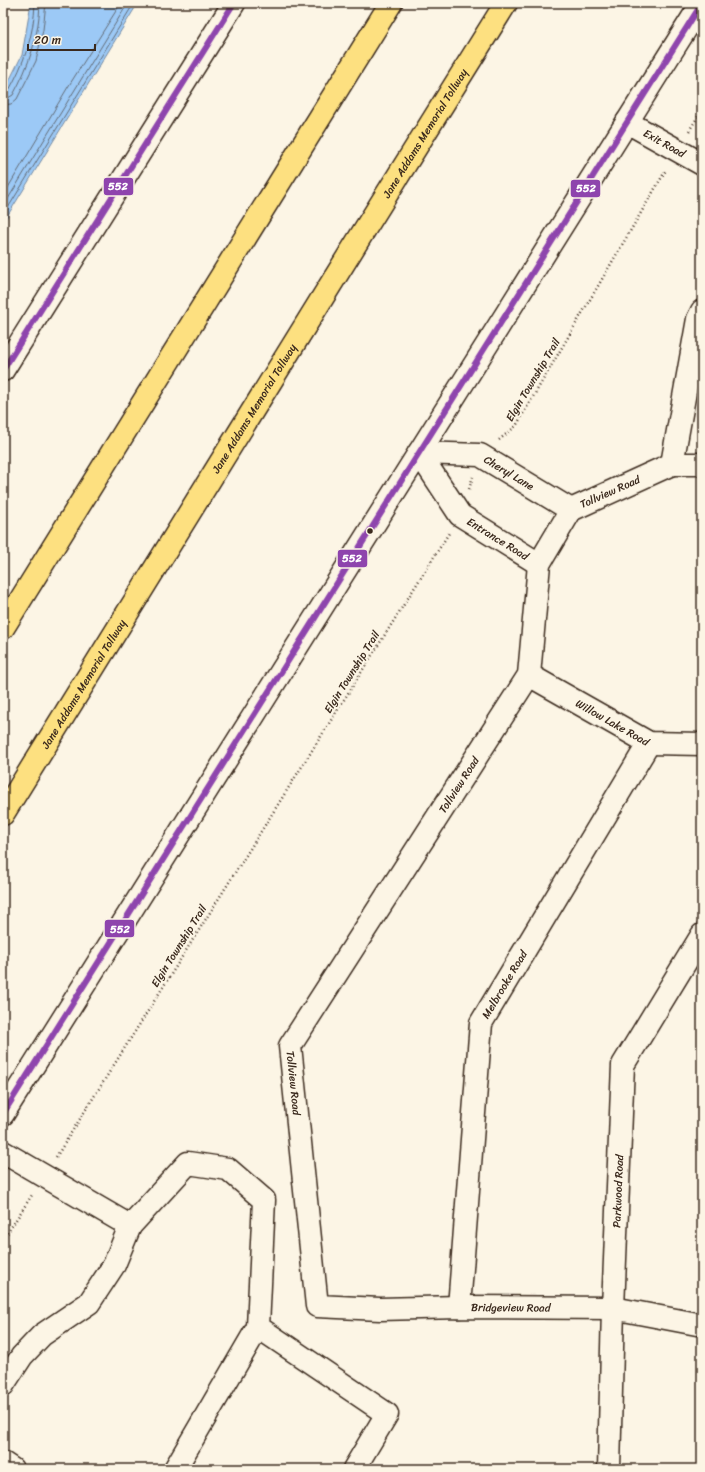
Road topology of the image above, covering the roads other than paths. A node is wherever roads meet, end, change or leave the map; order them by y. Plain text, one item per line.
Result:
1 (234, 3) edge
2 (391, 3) edge
3 (506, 3) edge
4 (702, 3) edge
5 (627, 122) junction
6 (702, 164) edge
7 (702, 311) edge
8 (3, 370) edge
9 (693, 397) edge
10 (419, 453) junction
11 (672, 464) junction
12 (702, 464) edge
13 (571, 510) junction
14 (539, 564) junction
15 (3, 628) edge
16 (529, 675) junction
17 (649, 743) junction
18 (702, 744) edge
19 (3, 814) edge
20 (702, 935) edge
21 (3, 1114) edge
22 (3, 1152) edge
23 (130, 1226) junction
24 (317, 1306) joint
25 (459, 1307) junction
26 (613, 1308) junction
27 (702, 1324) edge
28 (258, 1327) junction
29 (3, 1385) edge
30 (3, 1463) edge
31 (12, 1469) edge
32 (174, 1469) edge
33 (354, 1469) edge
34 (609, 1469) edge

1 - 8 street
2 - 15 highway
3 - 19 highway, Jane Addams Memorial Tollway
4 - 5 street
5 - 6 street, Exit Road
5 - 10 street
7 - 9 street
9 - 11 street
10 - 13 street, Cheryl Lane
10 - 14 street, Entrance Road
10 - 21 street
11 - 12 street
11 - 13 street, Tollview Road
13 - 14 street, Tollview Road
14 - 16 street, Tollview Road
16 - 17 street, Willow Lake Road
16 - 24 street, Tollview Road
17 - 18 street, Willow Lake Road
17 - 25 street, Melbrooke Road
20 - 26 street, Parkwood Road
22 - 23 street
23 - 28 street
23 - 29 street
24 - 25 street, Bridgeview Road
25 - 26 street, Bridgeview Road
26 - 27 street, Bridgeview Road
26 - 34 street, Parkwood Road
28 - 32 street
28 - 33 street
30 - 31 street

